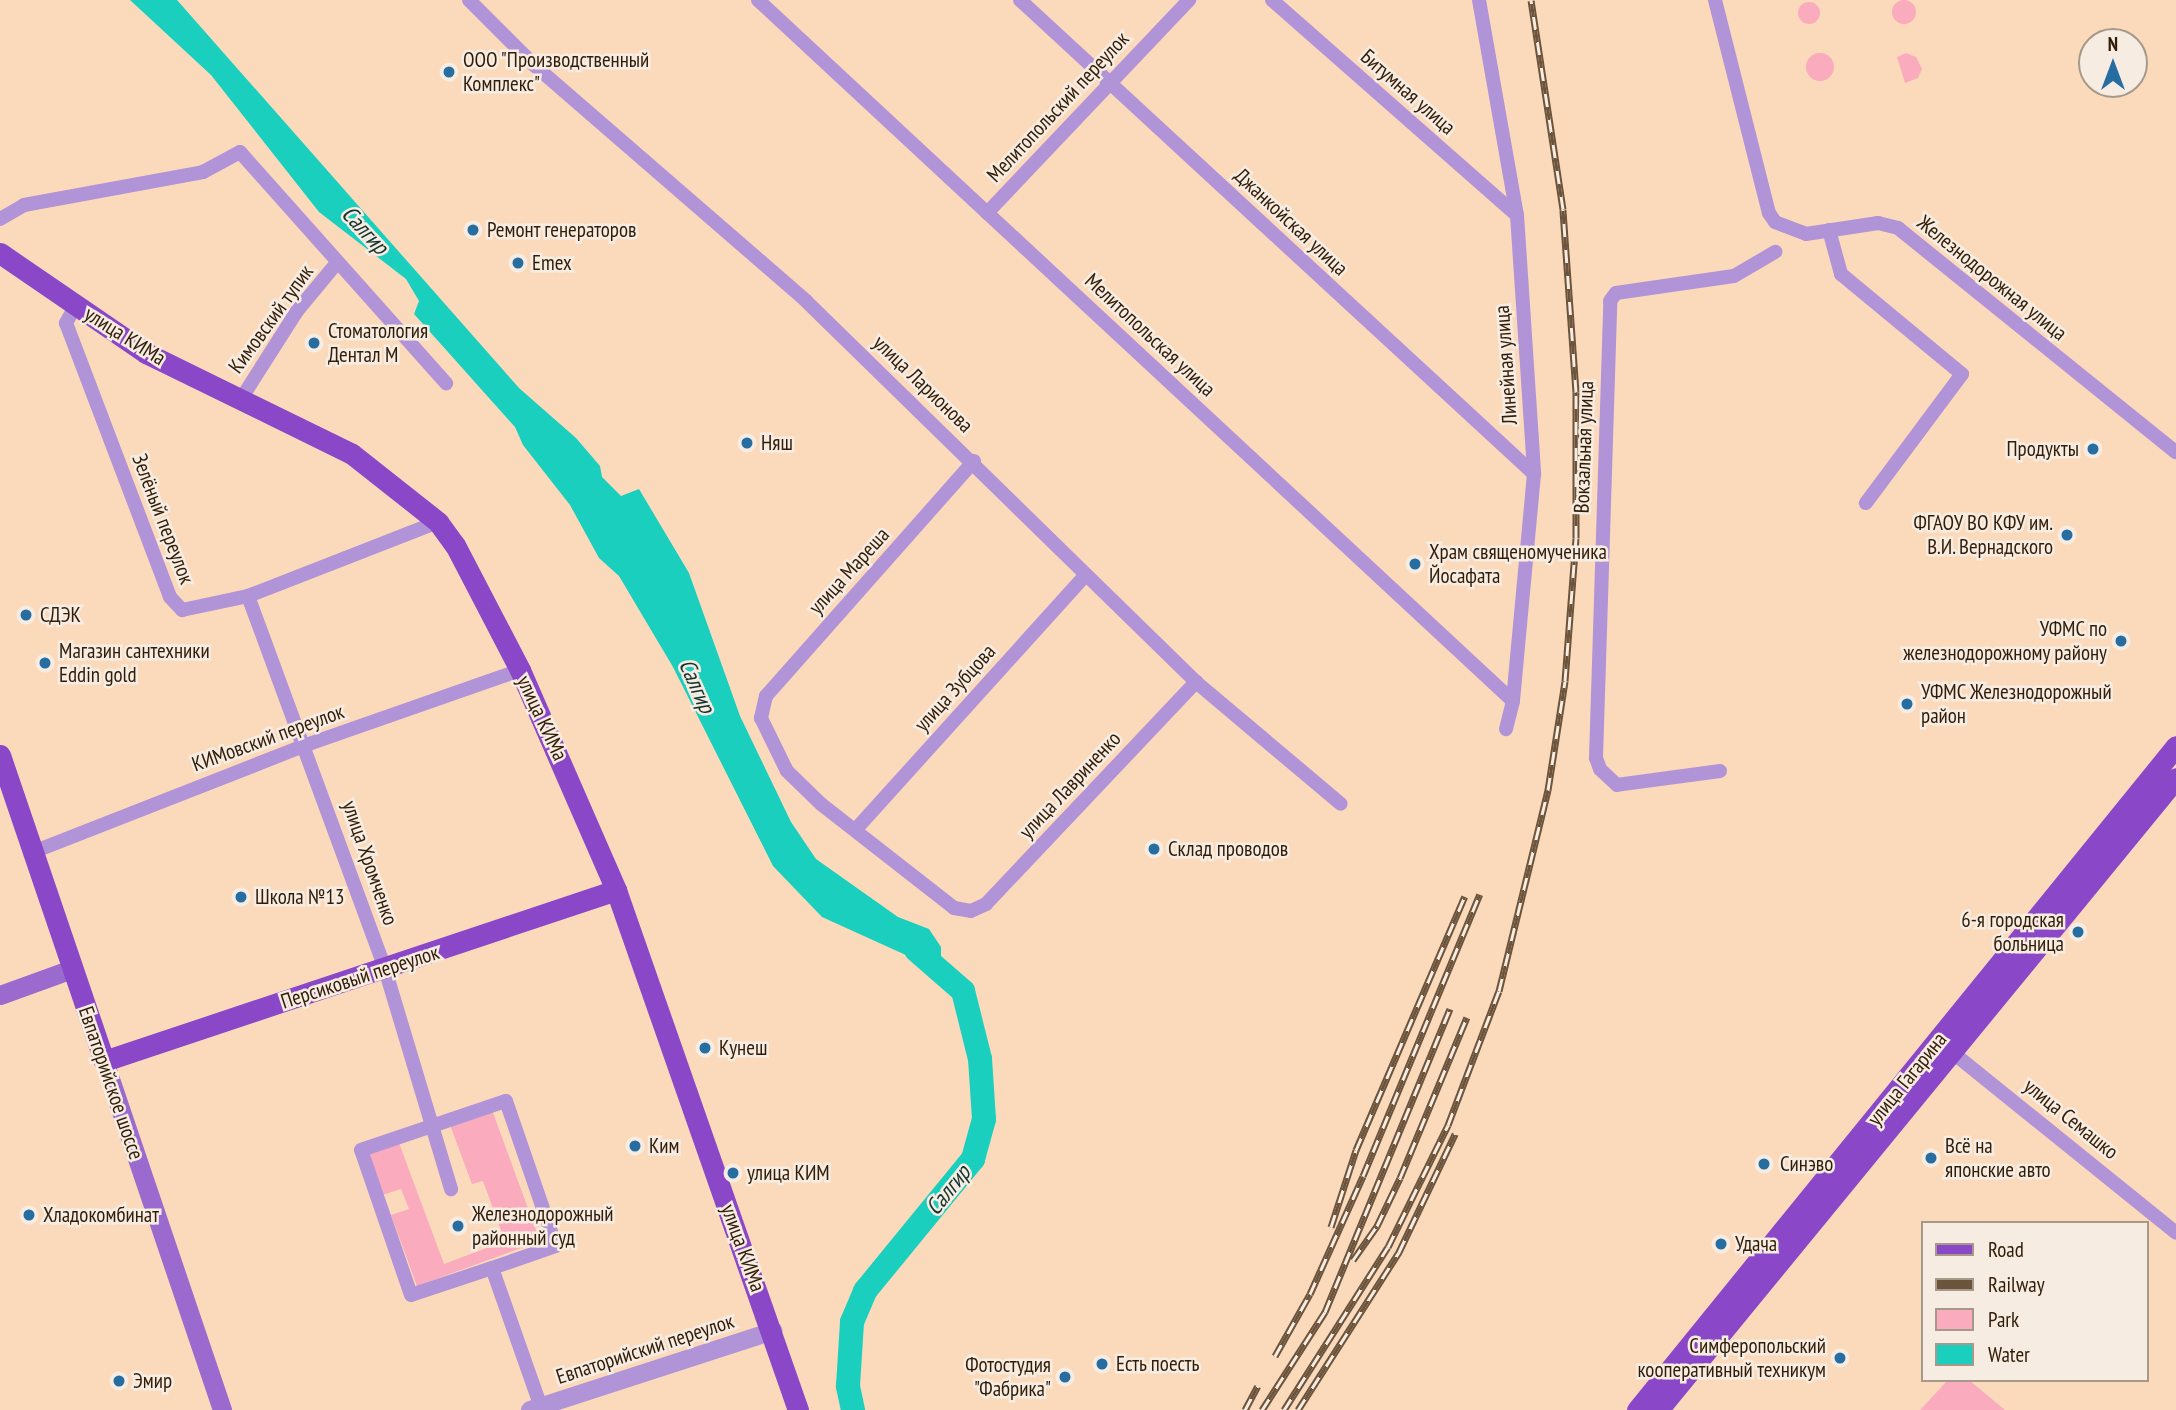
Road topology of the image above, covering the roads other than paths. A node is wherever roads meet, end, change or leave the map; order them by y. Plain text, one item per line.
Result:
1 (469, 0) edge
2 (758, 0) edge
3 (1020, 0) edge
4 (1189, 0) edge
5 (1272, 0) edge
6 (1479, 0) edge
7 (1715, 0) edge
8 (1107, 83) junction
9 (987, 213) junction
10 (1517, 215) junction
11 (0, 219) edge
12 (1829, 230) junction
13 (1775, 252) dead end
14 (0, 253) edge
15 (336, 264) junction
16 (76, 305) junction
17 (446, 383) dead end
18 (241, 399) junction
19 (2176, 452) edge
20 (974, 461) junction
21 (1534, 474) junction
22 (1866, 503) dead end
23 (438, 522) junction
24 (1084, 577) junction
25 (248, 596) junction
26 (520, 670) junction
27 (1196, 682) junction
28 (1513, 701) junction
29 (1506, 729) dead end
30 (306, 745) junction
31 (2176, 746) edge
32 (0, 755) edge
33 (1720, 771) dead end
34 (2176, 778) edge
35 (1341, 804) dead end
36 (857, 828) junction
37 (33, 852) junction
38 (616, 890) junction
39 (72, 969) junction
40 (385, 969) junction
41 (0, 995) edge
42 (1945, 1046) junction
43 (104, 1061) junction
44 (432, 1126) junction
45 (451, 1189) dead end
46 (2176, 1233) edge
47 (492, 1268) junction
48 (773, 1331) junction
49 (536, 1408) edge
50 (222, 1410) edge
51 (797, 1410) edge
52 (1637, 1410) edge
53 (1658, 1410) edge

1 - 20 street, улица Ларионова
2 - 9 street, Мелитопольская улица
3 - 8 street, Джанкойская улица
4 - 8 street, Мелитопольский переулок
5 - 10 street, Битумная улица
6 - 10 street, Линейная улица
7 - 12 street, Железнодорожная улица
8 - 9 street, Мелитопольский переулок
8 - 21 street, Джанкойская улица
9 - 28 street, Мелитопольская улица
10 - 21 street, Линейная улица
11 - 15 street, Кимовский тупик
12 - 19 street, Железнодорожная улица
12 - 22 street
13 - 33 street, Вокзальная улица
14 - 16 main road, улица КИМа
15 - 17 street, Кимовский тупик
15 - 18 street, Кимовский тупик
16 - 18 main road, улица КИМа
16 - 25 street, Зелёный переулок
18 - 23 main road, улица КИМа
20 - 24 street, улица Ларионова
20 - 36 street, улица Мареша
21 - 28 street, Линейная улица
23 - 25 street, Зелёный переулок
23 - 26 main road, улица КИМа
24 - 27 street, улица Ларионова
24 - 36 street, улица Зубцова
25 - 30 street, улица Хромченко
26 - 30 street, КИМовский переулок
26 - 38 main road, улица КИМа
27 - 35 street, улица Ларионова
27 - 36 street, улица Лавриненко
28 - 29 street, Линейная улица
30 - 37 street, КИМовский переулок
30 - 40 street, улица Хромченко
31 - 42 main road, улица Гагарина
32 - 37 main road, Евпаторийское шоссе
34 - 42 main road, улица Гагарина
37 - 39 main road, Евпаторийское шоссе
38 - 40 main road, Персиковый переулок
38 - 48 main road, улица КИМа
39 - 41 main road
39 - 43 main road, Евпаторийское шоссе
40 - 43 main road, Персиковый переулок
40 - 44 street, улица Хромченко
42 - 46 street, улица Семашко
42 - 52 main road, улица Гагарина
42 - 53 main road, улица Гагарина
43 - 50 main road, Евпаторийское шоссе
44 - 45 street, улица Хромченко
44 - 47 street
44 - 47 street
47 - 49 street
48 - 49 street, Евпаторийский переулок
48 - 51 main road, улица КИМа

